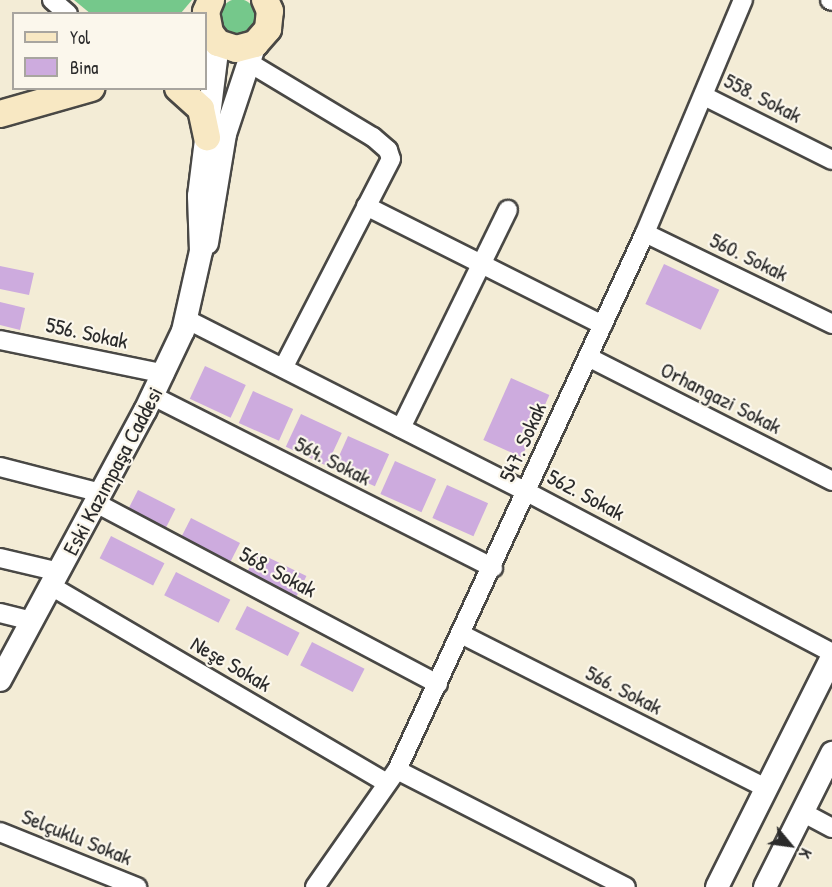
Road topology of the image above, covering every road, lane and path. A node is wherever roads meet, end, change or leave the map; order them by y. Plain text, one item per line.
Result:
1 (52, 0) edge
2 (211, 0) edge
3 (287, 0) edge
4 (743, 0) edge
5 (268, 10) edge
6 (66, 12) edge
7 (210, 36) edge
8 (248, 63) junction
9 (84, 90) edge
10 (180, 90) edge
11 (704, 96) junction
12 (0, 114) edge
13 (207, 137) junction
14 (832, 160) edge
15 (366, 206) junction
16 (508, 210) dead end
17 (645, 233) junction
18 (201, 251) junction
19 (482, 266) junction
20 (186, 319) junction
21 (832, 324) edge
22 (603, 325) junction
23 (0, 340) edge
24 (588, 357) junction
25 (283, 368) junction
26 (165, 374) junction
27 (153, 396) junction
28 (401, 428) junction
29 (0, 466) edge
30 (832, 481) edge
31 (527, 492) junction
32 (98, 498) junction
33 (0, 558) edge
34 (493, 568) junction
35 (55, 579) junction
36 (0, 613) edge
37 (32, 621) junction
38 (461, 634) junction
39 (832, 655) edge
40 (0, 680) edge
41 (438, 684) junction
42 (832, 753) edge
43 (392, 776) junction
44 (765, 788) junction
45 (802, 812) junction
46 (832, 828) edge
47 (0, 832) edge
48 (137, 887) edge
49 (315, 887) edge
50 (626, 887) edge
51 (717, 887) edge
52 (765, 887) edge

1 - 6 street
2 - 7 main road
3 - 5 main road
4 - 11 street, 547. Sokak
5 - 8 main road
7 - 8 main road
7 - 13 street, Eski Kazımpaşa Caddesi
8 - 15 street
8 - 18 street, Eski Kazımpaşa Caddesi
9 - 12 main road
10 - 13 main road
11 - 14 street, 558. Sokak
11 - 17 street, 547. Sokak
13 - 18 street, Eski Kazımpaşa Caddesi
15 - 19 street
15 - 25 street
16 - 19 street
17 - 21 street, 560. Sokak
17 - 22 street, 547. Sokak
18 - 20 street, Eski Kazımpaşa Caddesi
19 - 22 street
19 - 28 street
20 - 25 street, 562. Sokak
20 - 26 street, Eski Kazımpaşa Caddesi
22 - 24 street, 547. Sokak
23 - 26 street, 556. Sokak
24 - 30 street, Orhangazi Sokak
24 - 31 street, 547. Sokak
25 - 28 street, 562. Sokak
26 - 27 street, Eski Kazımpaşa Caddesi
27 - 32 street, Eski Kazımpaşa Caddesi
27 - 34 street, 564. Sokak
28 - 31 street, 562. Sokak
29 - 32 street, 568. Sokak
31 - 34 street, 547. Sokak
31 - 39 street, 562. Sokak
32 - 35 street, Eski Kazımpaşa Caddesi
32 - 41 street, 568. Sokak
33 - 35 street, Neşe Sokak
34 - 38 street, 547. Sokak
35 - 37 street, Eski Kazımpaşa Caddesi
35 - 43 street, Neşe Sokak
36 - 37 street
37 - 40 street, Eski Kazımpaşa Caddesi
38 - 41 street, 547. Sokak
38 - 44 street, 566. Sokak
39 - 44 street
41 - 43 street, 547. Sokak
42 - 45 street
43 - 49 street, 547. Sokak
43 - 50 street, Neşe Sokak
44 - 51 street
45 - 46 street
45 - 52 street
47 - 48 street, Selçuklu Sokak

